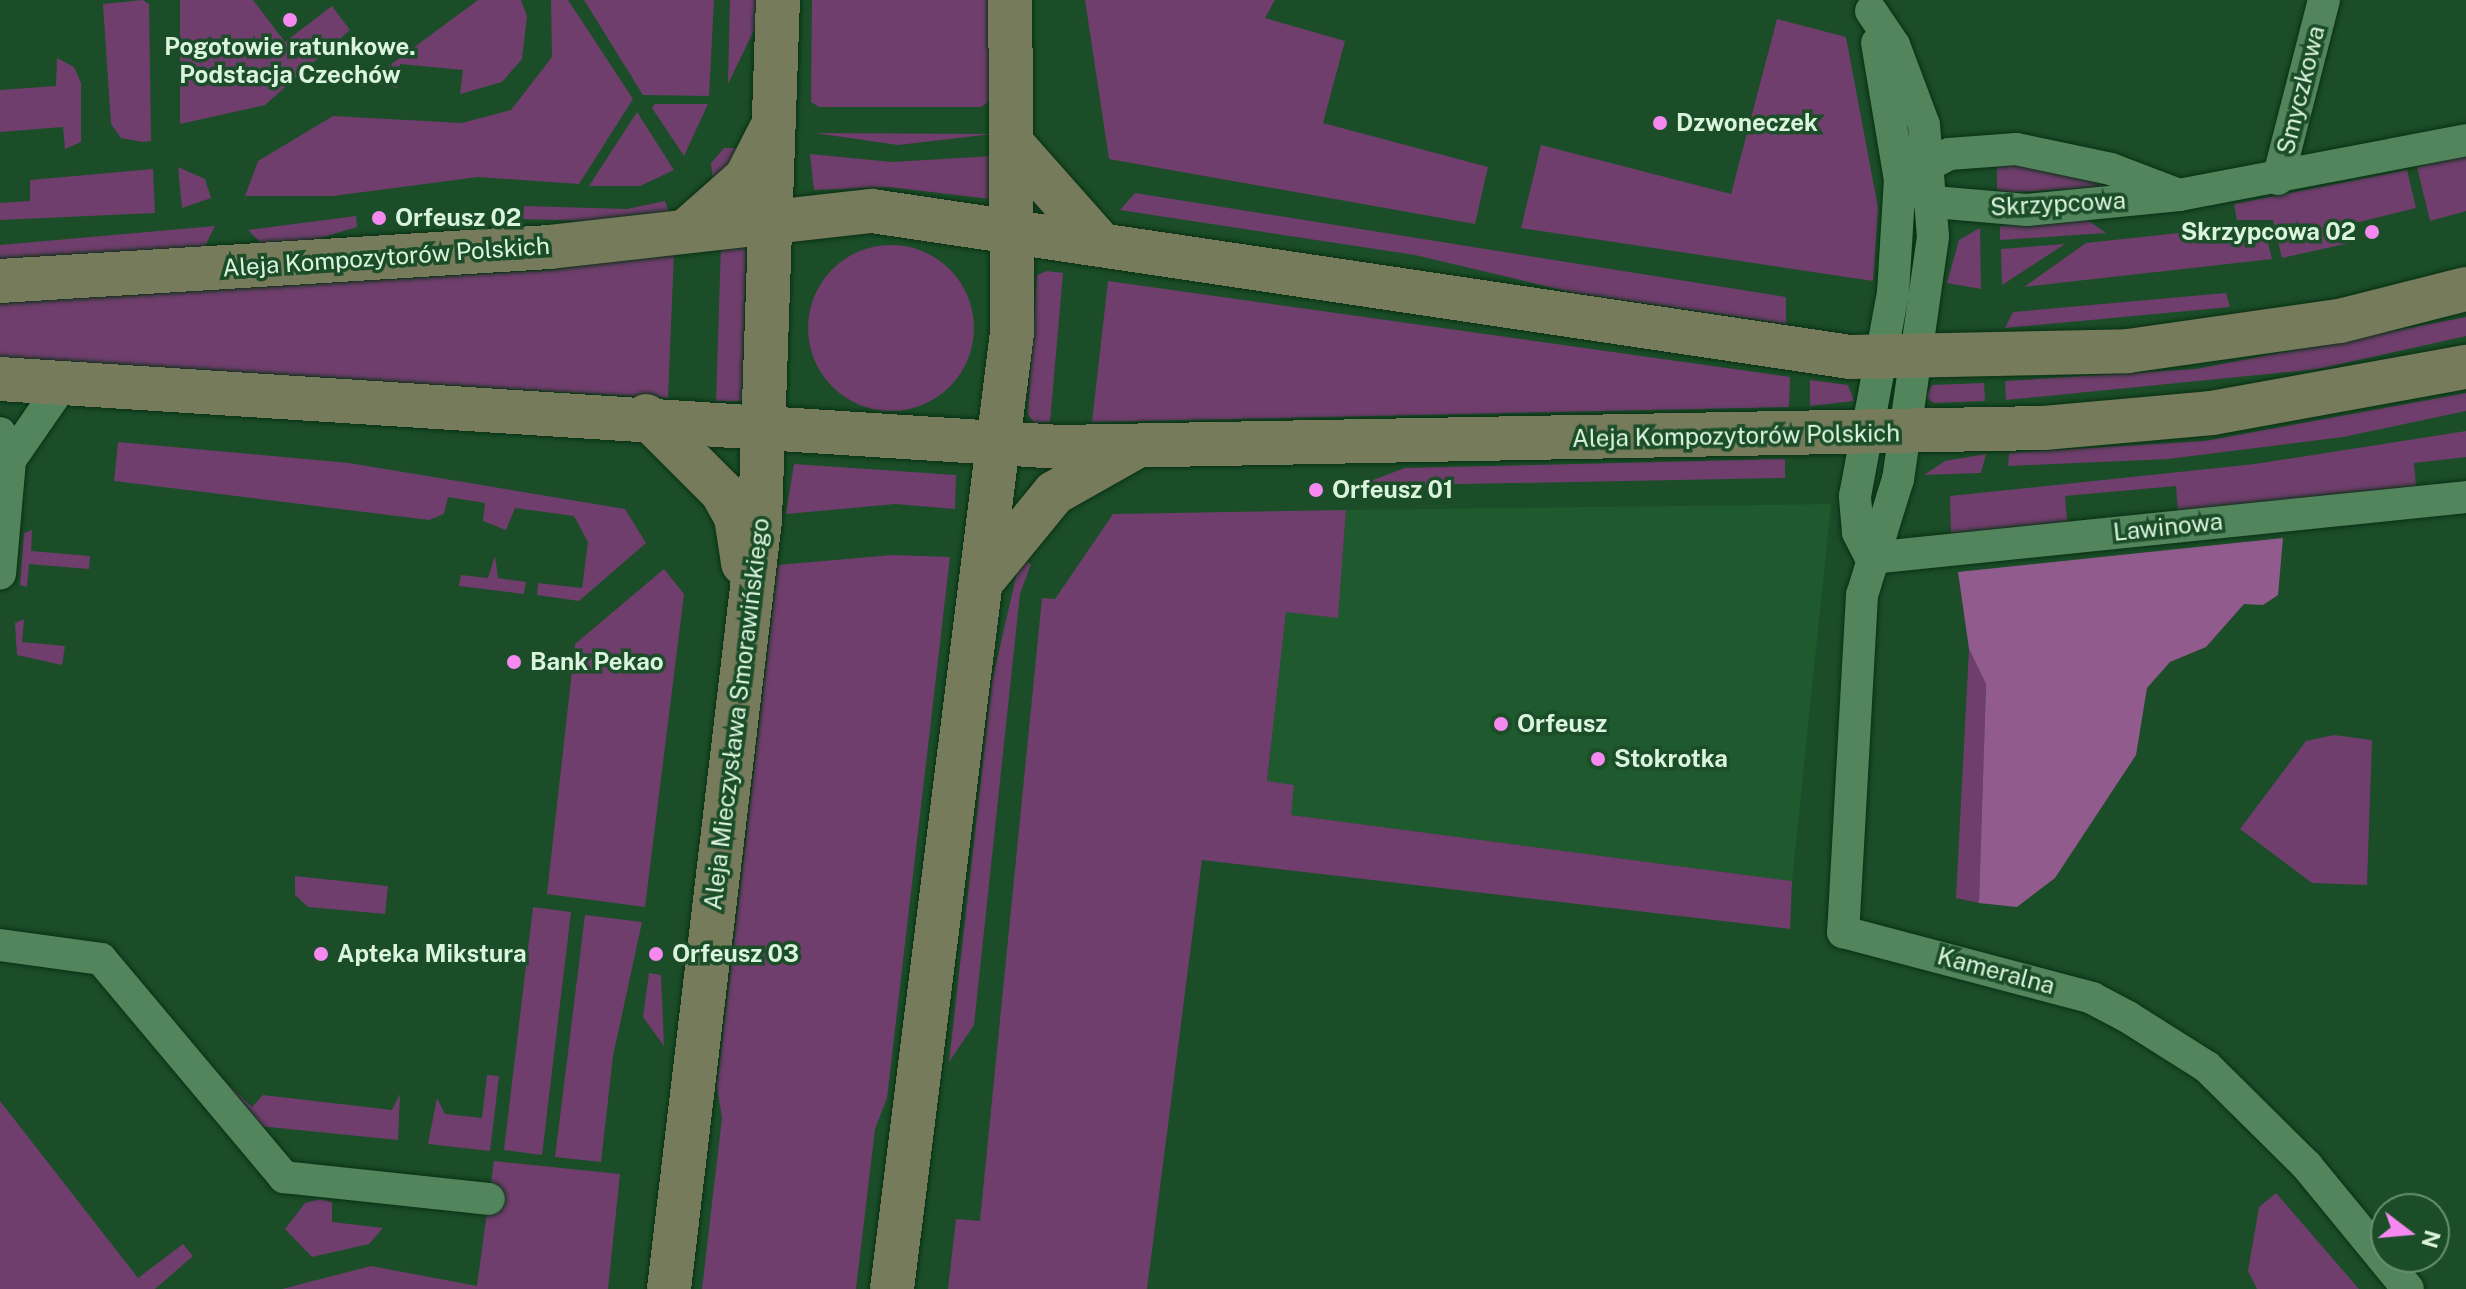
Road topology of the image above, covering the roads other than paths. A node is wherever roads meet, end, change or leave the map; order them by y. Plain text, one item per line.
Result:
1 (778, 0) edge
2 (1010, 0) edge
3 (2324, 0) edge
4 (1869, 6) edge
5 (775, 118) junction
6 (2466, 140) edge
7 (1014, 146) junction
8 (1930, 160) junction
9 (2278, 179) junction
10 (1900, 180) junction
11 (2179, 195) junction
12 (1934, 202) junction
13 (771, 221) junction
14 (1013, 228) junction
15 (686, 231) junction
16 (1099, 242) junction
17 (0, 281) edge
18 (2466, 289) edge
19 (1900, 358) junction
20 (2466, 367) edge
21 (0, 379) edge
22 (64, 382) junction
23 (646, 416) junction
24 (768, 425) junction
25 (1886, 432) junction
26 (1000, 446) junction
27 (1138, 446) junction
28 (5, 447) edge
29 (2466, 497) edge
30 (1871, 558) junction
31 (0, 574) edge
32 (983, 581) junction
33 (748, 609) junction
34 (0, 945) edge
35 (489, 1199) dead end
36 (669, 1289) edge
37 (892, 1289) edge
38 (2408, 1289) edge

1 - 5 street
2 - 7 street
3 - 9 street, Smyczkowa
4 - 8 street
4 - 10 street
5 - 13 street
5 - 15 street
6 - 9 street, Skrzypcowa
7 - 14 street
7 - 16 street
8 - 10 street, Skrzypcowa
8 - 11 street, Skrzypcowa
8 - 12 street
9 - 11 street, Skrzypcowa
10 - 12 street, Skrzypcowa
10 - 19 street
11 - 12 street, Skrzypcowa
12 - 19 street
13 - 14 street, Aleja Kompozytorów Polskich
13 - 15 street, Aleja Kompozytorów Polskich
13 - 24 street, Aleja Mieczysława Smorawińskiego
14 - 16 street
14 - 26 street
15 - 17 street, Aleja Kompozytorów Polskich
16 - 19 street
18 - 19 street
19 - 25 street, Kameralna
20 - 25 street, Aleja Kompozytorów Polskich
21 - 22 street
22 - 23 street
22 - 28 street
23 - 24 street
23 - 33 street
24 - 26 street, Aleja Kompozytorów Polskich
24 - 33 street, Aleja Mieczysława Smorawińskiego
25 - 27 street, Aleja Kompozytorów Polskich
25 - 30 street, Kameralna
26 - 27 street, Aleja Kompozytorów Polskich
26 - 32 street
27 - 32 street
28 - 31 street
29 - 30 street, Lawinowa
30 - 38 street, Kameralna
32 - 37 street
33 - 36 street, Aleja Mieczysława Smorawińskiego
34 - 35 street

